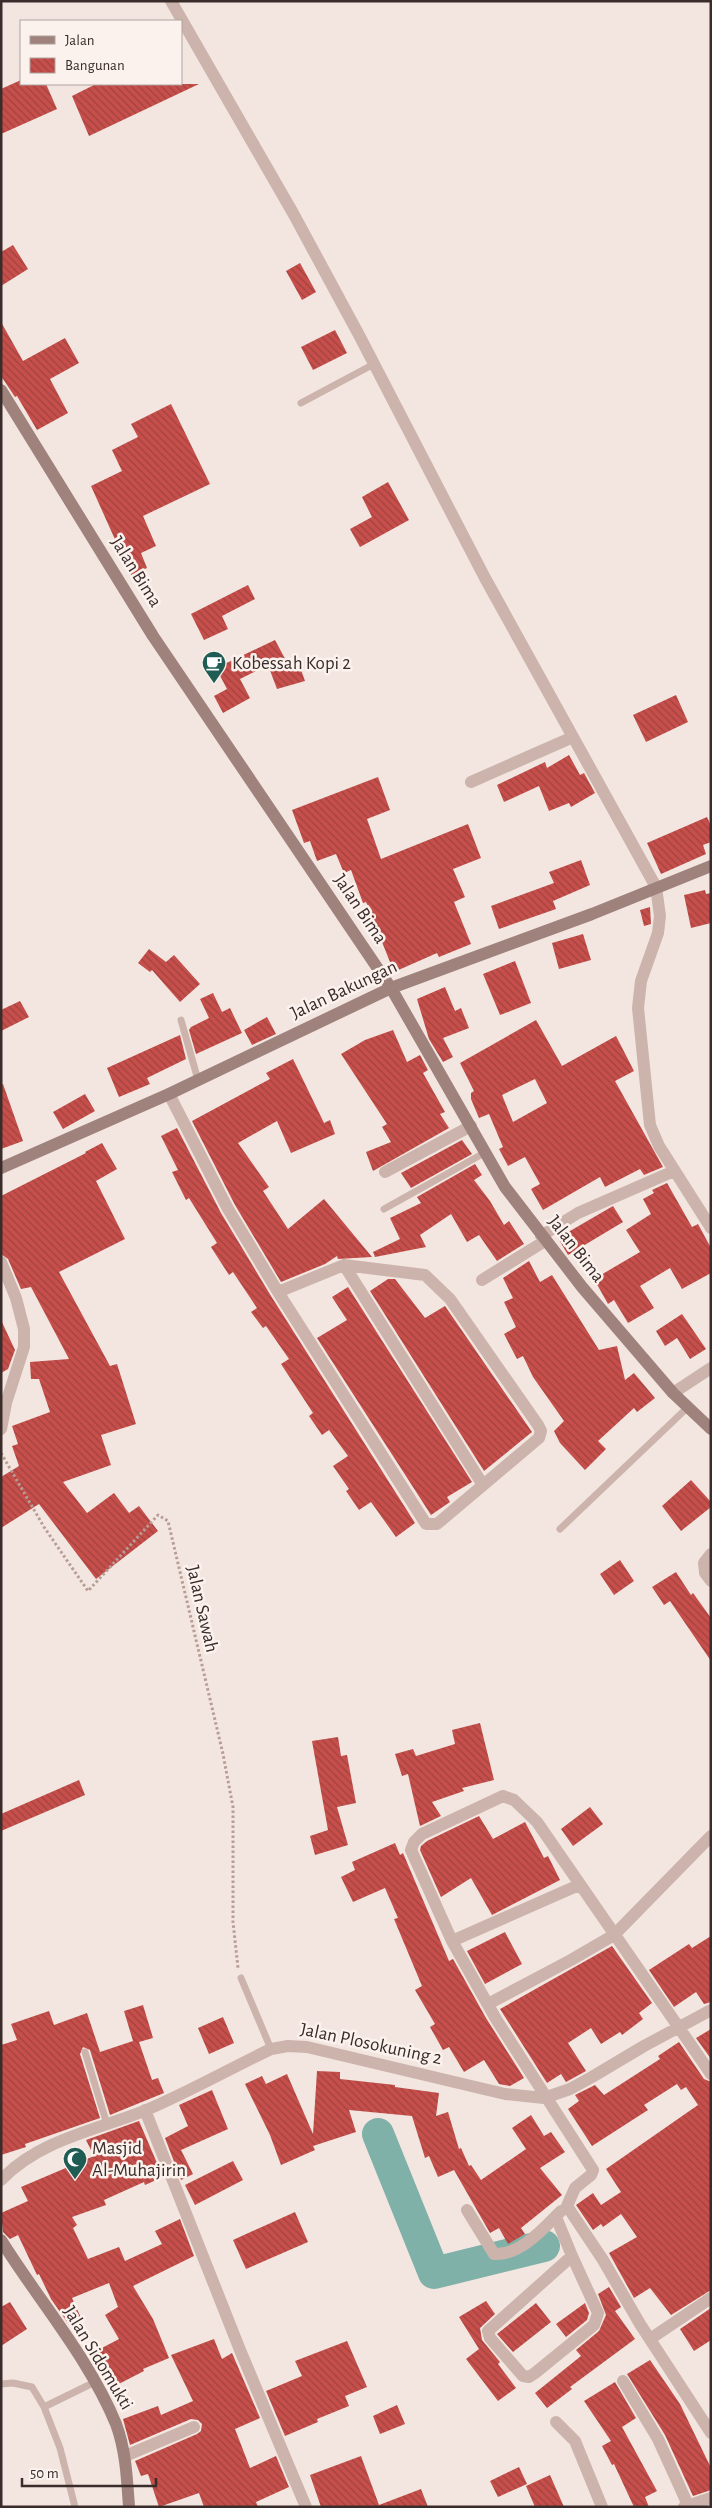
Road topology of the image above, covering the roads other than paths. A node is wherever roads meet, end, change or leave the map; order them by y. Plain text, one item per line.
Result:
1 (171, 1) edge
2 (182, 20) edge
3 (182, 20) edge
4 (374, 364) junction
5 (1, 390) edge
6 (301, 403) dead end
7 (573, 737) junction
8 (471, 782) dead end
9 (711, 866) edge
10 (656, 887) junction
11 (391, 988) junction
12 (181, 1020) dead end
13 (198, 1080) junction
14 (169, 1094) junction
15 (471, 1126) junction
16 (486, 1152) junction
17 (1, 1168) edge
18 (674, 1171) junction
19 (385, 1172) dead end
20 (384, 1209) dead end
21 (711, 1228) edge
22 (543, 1238) junction
23 (1, 1262) edge
24 (344, 1265) junction
25 (482, 1280) dead end
26 (278, 1292) junction
27 (711, 1368) edge
28 (674, 1393) junction
29 (688, 1407) junction
30 (1, 1428) edge
31 (711, 1429) edge
32 (483, 1485) junction
33 (560, 1529) dead end
34 (711, 1554) edge
35 (711, 1581) edge
36 (711, 1836) edge
37 (579, 1885) junction
38 (614, 1935) junction
39 (452, 1941) junction
40 (240, 1978) road end
41 (488, 2004) junction
42 (711, 2010) edge
43 (678, 2029) junction
44 (271, 2049) junction
45 (85, 2052) dead end
46 (711, 2074) edge
47 (544, 2098) junction
48 (145, 2110) junction
49 (107, 2124) junction
50 (1, 2180) edge
51 (566, 2206) junction
52 (467, 2210) dead end
53 (556, 2216) junction
54 (1, 2240) edge
55 (572, 2256) junction
56 (711, 2298) edge
57 (650, 2339) junction
58 (623, 2381) dead end
59 (95, 2382) junction
60 (1, 2384) edge
61 (44, 2406) junction
62 (556, 2422) dead end
63 (194, 2426) dead end
64 (711, 2433) edge
65 (125, 2456) junction
66 (711, 2498) edge
67 (686, 2506) edge
68 (75, 2507) edge
69 (129, 2507) edge
70 (306, 2507) edge
71 (602, 2507) edge

1 - 3 street
2 - 4 street
4 - 6 lane
4 - 7 street
5 - 11 street, Jalan Bima
7 - 8 street
7 - 10 street
9 - 10 street, Jalan Bakungan
10 - 11 street, Jalan Bakungan
10 - 18 street
11 - 13 street, Jalan Bakungan
11 - 15 street, Jalan Bima
12 - 13 lane
13 - 14 street, Jalan Bakungan
14 - 17 street, Jalan Bakungan
14 - 26 street
15 - 16 street, Jalan Bima
15 - 19 street
16 - 20 lane
16 - 22 street, Jalan Bima
18 - 21 street
18 - 22 street
22 - 25 street
22 - 28 street, Jalan Bima
23 - 30 street
24 - 26 street
24 - 32 street
24 - 32 street
26 - 32 street
27 - 28 street
28 - 29 street, Jalan Bima
29 - 31 street, Jalan Bima
29 - 33 lane
34 - 35 street
36 - 38 street
37 - 38 street
37 - 39 street
37 - 39 street
38 - 41 street
38 - 43 street
39 - 41 street
40 - 44 lane
41 - 47 street
42 - 43 street, Jalan Plosokuning 2
43 - 46 street
43 - 47 street, Jalan Plosokuning 2
44 - 47 street, Jalan Plosokuning 2
44 - 48 street, Jalan Plosokuning 2
45 - 49 lane
47 - 51 street
48 - 49 street, Jalan Plosokuning 2
48 - 70 street
49 - 50 street, Jalan Plosokuning 2
51 - 53 street
51 - 57 street
52 - 53 street
53 - 55 street
54 - 59 street, Jalan Sidomukti
55 - 55 street
56 - 57 street
57 - 64 street
58 - 67 street
59 - 61 lane
59 - 65 street, Jalan Sidomukti
60 - 61 lane
61 - 68 lane
62 - 71 street
63 - 65 street
65 - 69 street, Jalan Sidomukti
66 - 67 street

